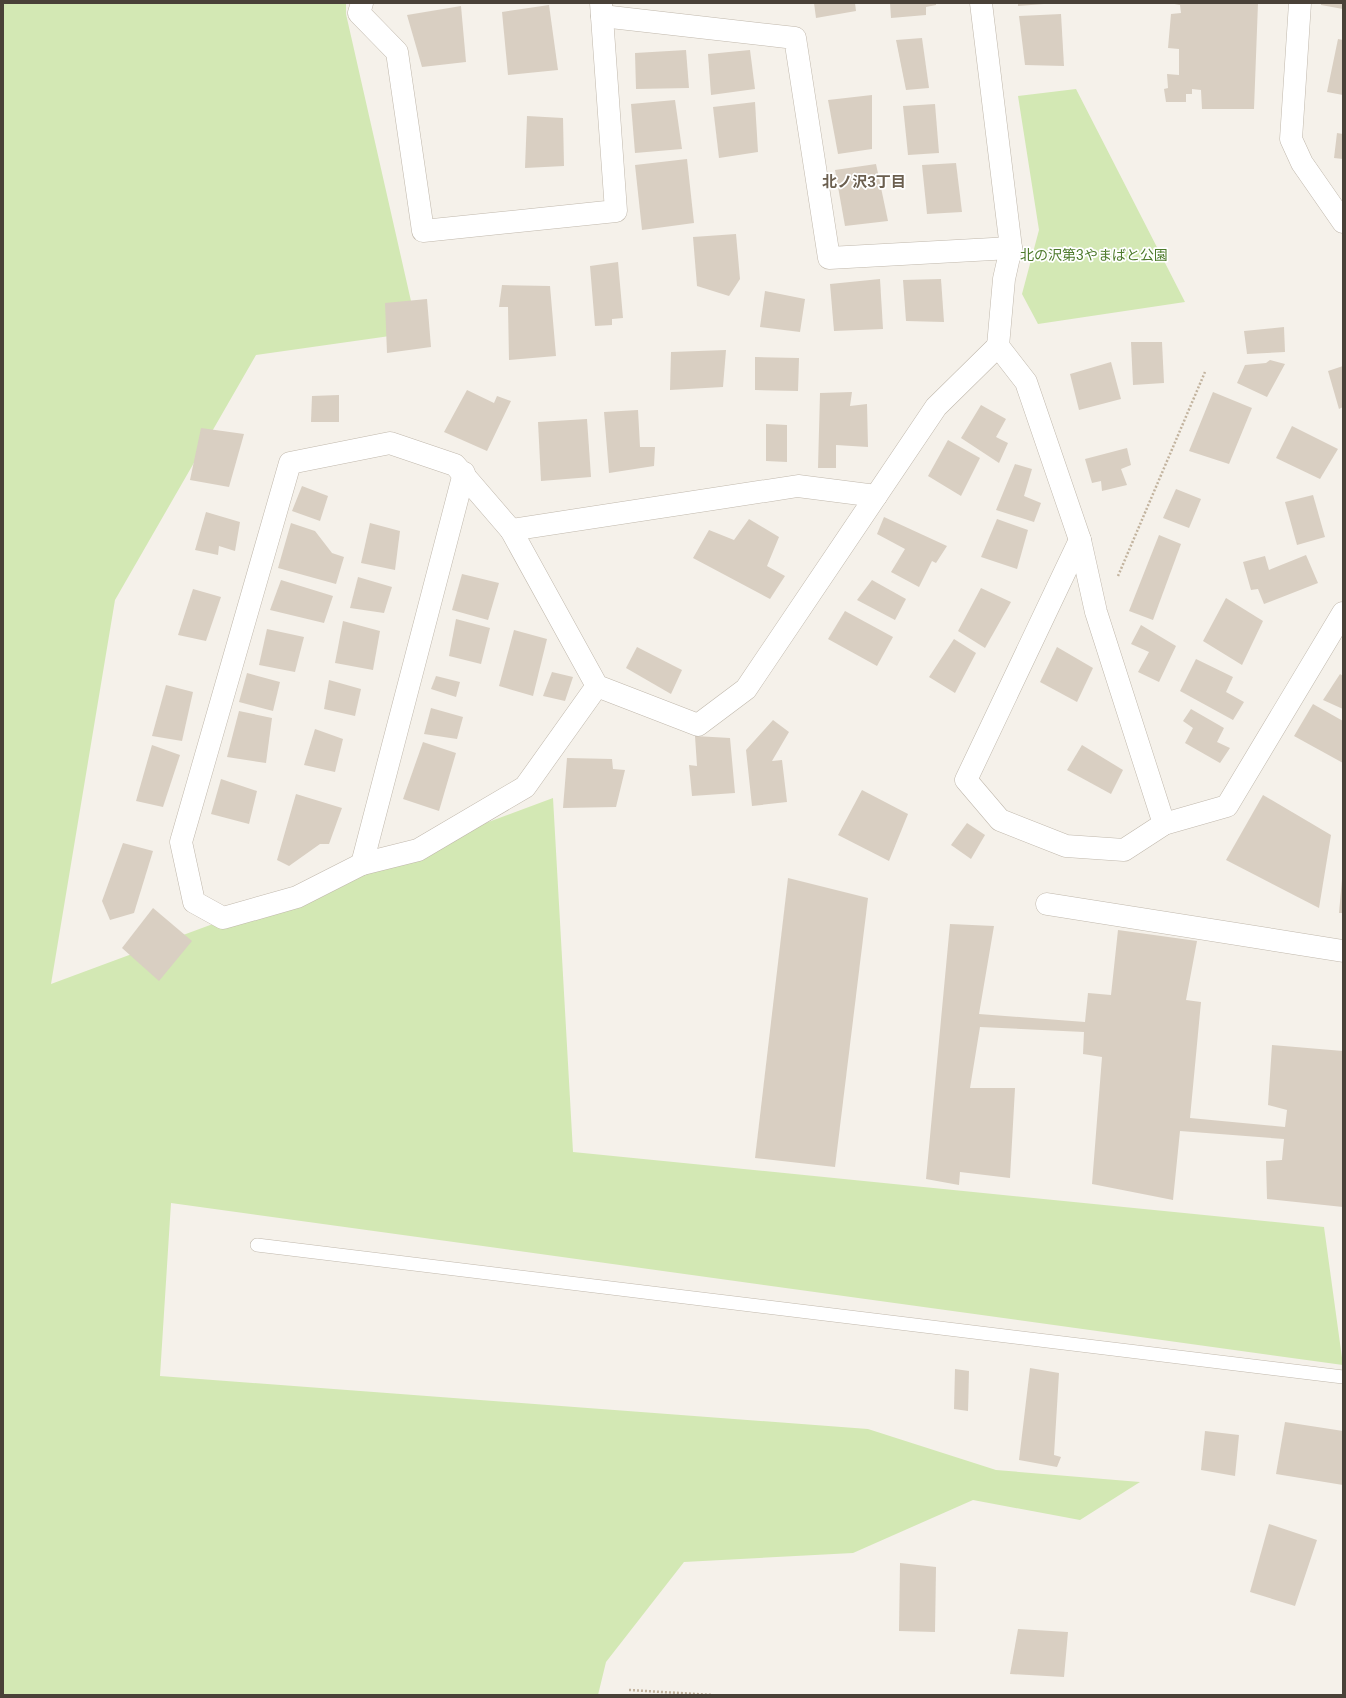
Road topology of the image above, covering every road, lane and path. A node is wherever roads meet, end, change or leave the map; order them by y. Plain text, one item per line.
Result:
1 (362, 3) edge
2 (980, 3) edge
3 (1300, 3) edge
4 (601, 9) edge
5 (1343, 222) edge
6 (1011, 248) junction
7 (998, 346) junction
8 (1205, 372) dead end
9 (464, 473) junction
10 (876, 496) junction
11 (511, 530) junction
12 (1080, 540) junction
13 (1096, 612) junction
14 (1343, 613) edge
15 (597, 686) junction
16 (1164, 824) junction
17 (362, 864) junction
18 (1048, 904) dead end
19 (1343, 951) edge
20 (257, 1245) dead end
21 (1343, 1377) edge
22 (629, 1690) dead end
23 (712, 1695) edge

1 - 4 street
2 - 6 street
3 - 5 street
4 - 6 street
6 - 7 street
7 - 10 street
7 - 12 street
8 - 13 path
9 - 11 street
9 - 17 street
9 - 17 street
10 - 11 street
10 - 15 street
11 - 15 street
12 - 13 street
12 - 16 street
13 - 16 street
14 - 16 street
15 - 17 street
18 - 19 street
20 - 21 lane
22 - 23 path

